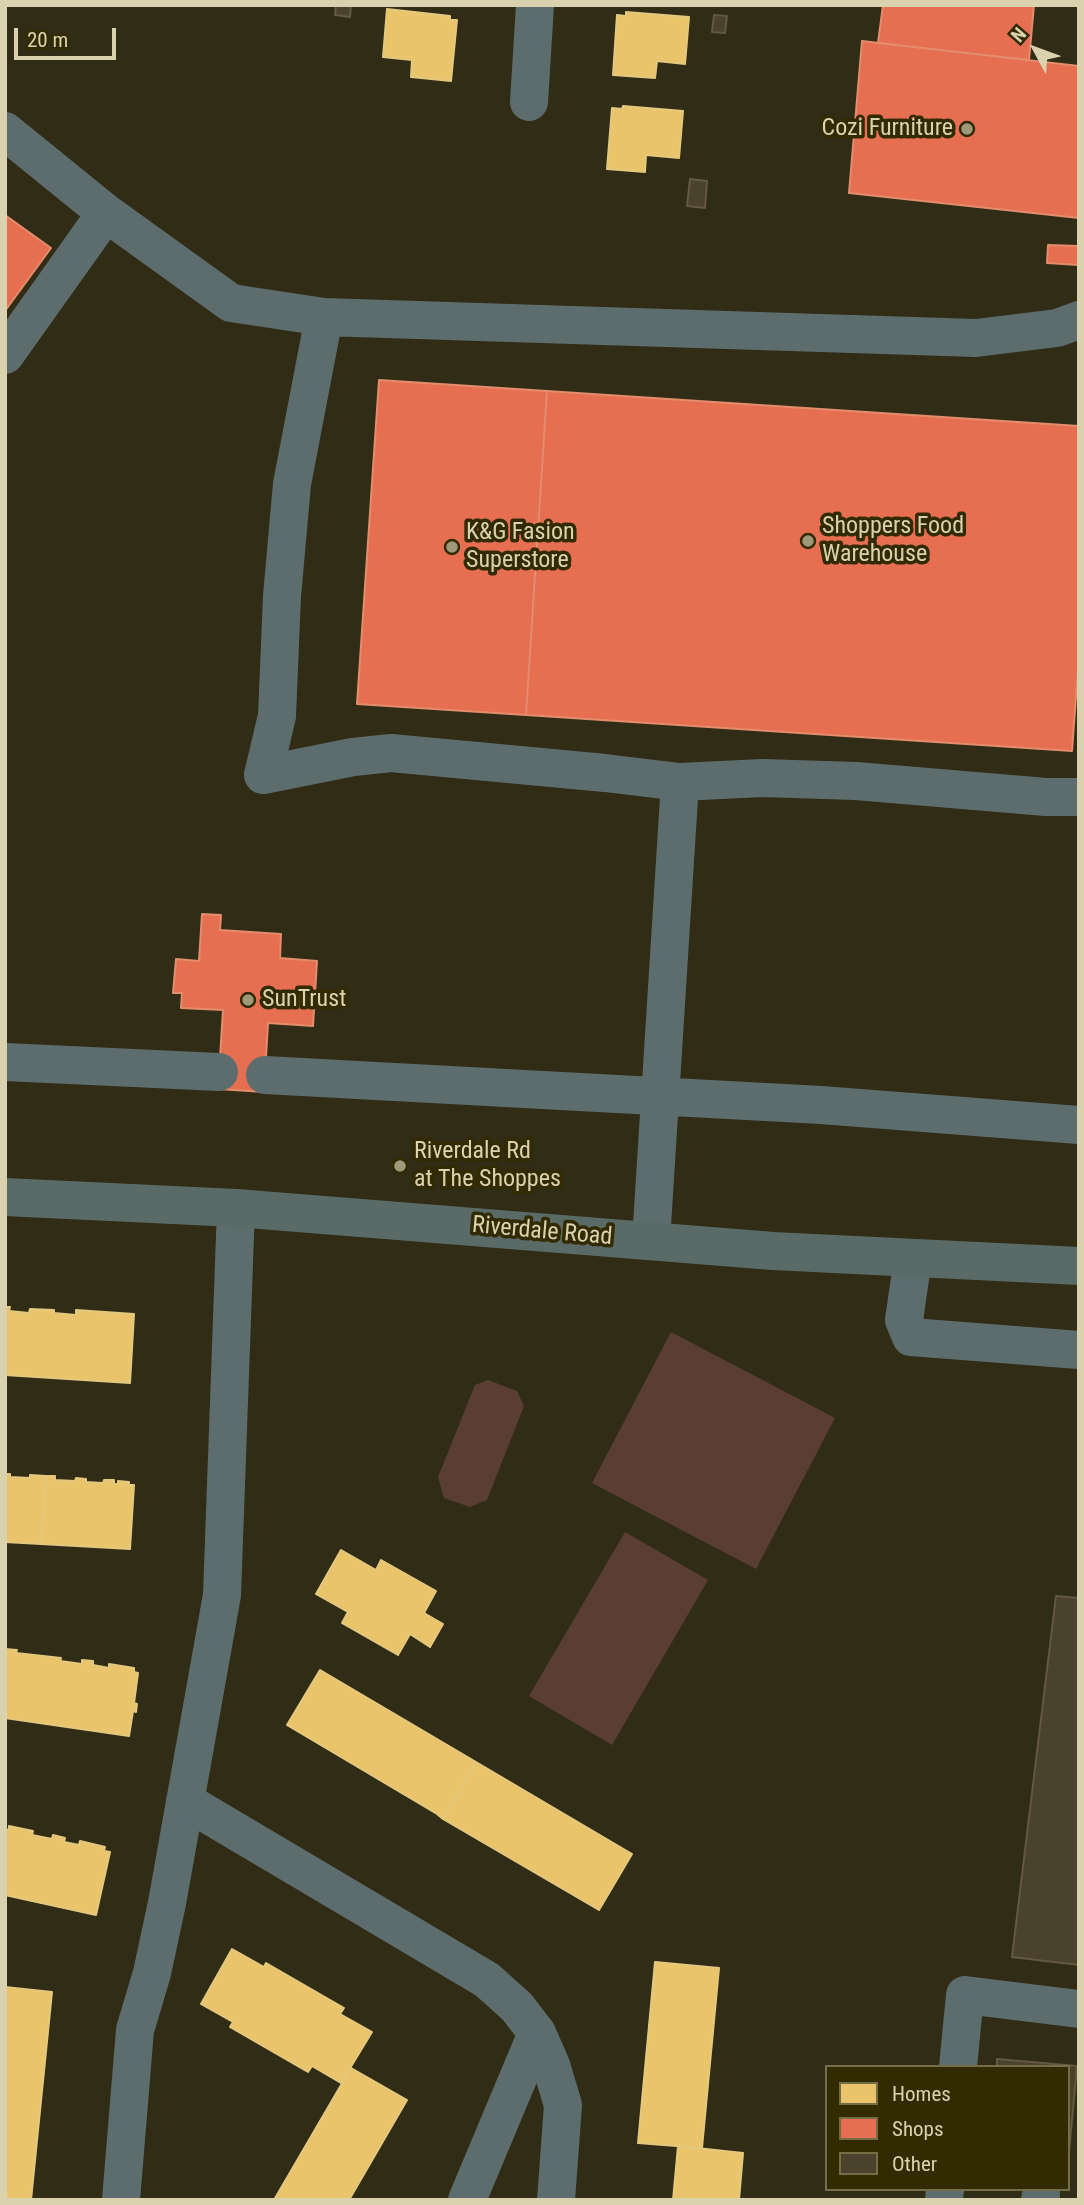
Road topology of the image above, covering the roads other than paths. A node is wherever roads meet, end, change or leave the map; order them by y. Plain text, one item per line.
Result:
1 (535, 5) edge
2 (529, 102) dead end
3 (5, 131) edge
4 (106, 214) junction
5 (324, 317) junction
6 (1071, 328) edge
7 (5, 355) edge
8 (680, 782) junction
9 (1079, 797) edge
10 (5, 1062) edge
11 (219, 1073) dead end
12 (265, 1075) dead end
13 (660, 1096) junction
14 (1079, 1125) edge
15 (5, 1197) edge
16 (236, 1208) junction
17 (651, 1241) junction
18 (912, 1258) junction
19 (1079, 1266) edge
20 (1079, 1350) edge
21 (185, 1801) junction
22 (1079, 2009) edge
23 (537, 2033) junction
24 (958, 2065) edge
25 (121, 2200) edge
26 (467, 2200) edge
27 (556, 2200) edge

1 - 2 street
3 - 4 street
4 - 5 street
4 - 7 street
5 - 6 street
5 - 8 street
8 - 9 street
8 - 13 street
10 - 11 street
12 - 13 street
13 - 14 street
13 - 17 street
15 - 16 main road, Riverdale Road
16 - 17 main road, Riverdale Road
16 - 21 street
17 - 18 main road, Riverdale Road
18 - 19 main road, Riverdale Road
18 - 20 street
21 - 23 street
21 - 25 street
22 - 24 street
23 - 26 street
23 - 27 street

